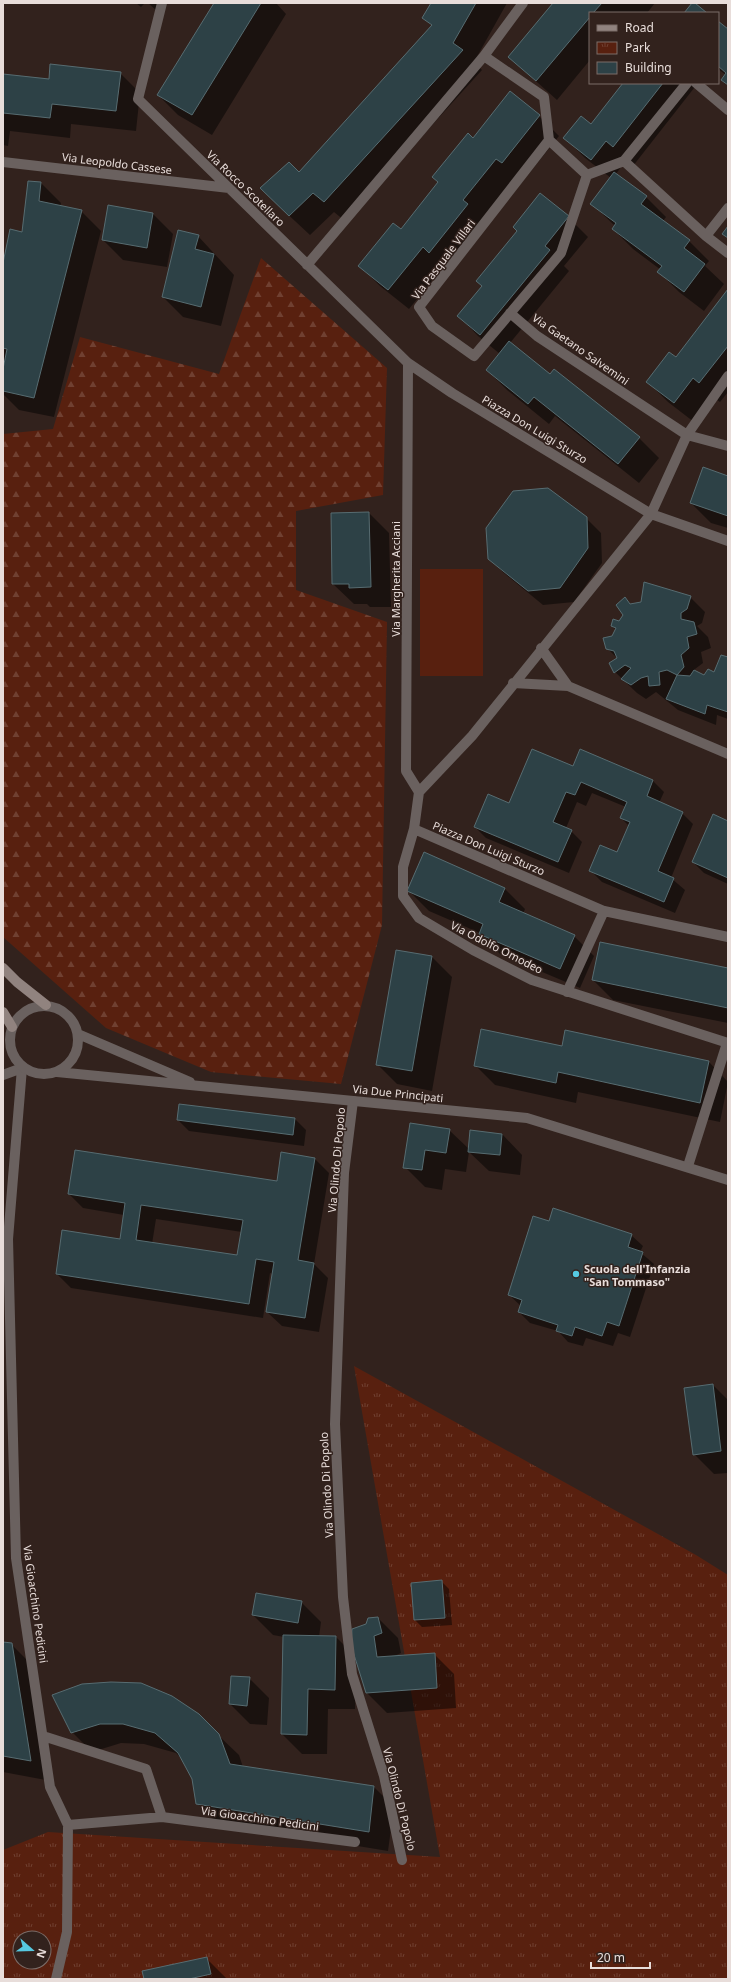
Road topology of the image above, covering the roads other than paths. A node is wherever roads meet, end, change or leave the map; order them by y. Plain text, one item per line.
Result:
1 (162, 3) edge
2 (523, 3) edge
3 (484, 56) junction
4 (686, 84) edge
5 (697, 84) edge
6 (728, 110) edge
7 (549, 140) junction
8 (624, 161) junction
9 (3, 162) edge
10 (587, 175) junction
11 (229, 188) junction
12 (728, 208) edge
13 (706, 236) junction
14 (728, 253) edge
15 (307, 264) junction
16 (510, 313) junction
17 (408, 363) junction
18 (728, 376) edge
19 (687, 435) junction
20 (728, 446) edge
21 (650, 514) junction
22 (728, 541) edge
23 (541, 648) junction
24 (513, 683) junction
25 (568, 686) junction
26 (728, 754) edge
27 (419, 792) junction
28 (414, 829) junction
29 (604, 911) junction
30 (728, 937) edge
31 (3, 968) edge
32 (567, 992) junction
33 (46, 1005) junction
34 (3, 1012) edge
35 (12, 1026) junction
36 (78, 1034) junction
37 (727, 1043) edge
38 (22, 1068) junction
39 (57, 1072) junction
40 (3, 1075) edge
41 (199, 1086) junction
42 (353, 1101) junction
43 (688, 1166) junction
44 (728, 1180) edge
45 (43, 1736) junction
46 (162, 1817) junction
47 (68, 1825) junction
48 (355, 1842) dead end
49 (402, 1860) dead end
50 (56, 1979) edge

1 - 11 street, Via Rocco Scotellaro
2 - 3 street
3 - 7 street
3 - 15 street
4 - 8 street
5 - 6 street
7 - 10 street
7 - 16 street, Via Pasquale Villari
8 - 10 street
8 - 13 street
9 - 11 street, Via Leopoldo Cassese
10 - 16 street
11 - 15 street, Via Rocco Scotellaro
12 - 13 street
13 - 14 street
15 - 17 street, Via Rocco Scotellaro
16 - 19 street, Via Gaetano Salvemini
17 - 21 street, Piazza Don Luigi Sturzo
17 - 27 street, Via Margherita Acciani
18 - 19 street
19 - 20 street, Via Gaetano Salvemini
19 - 21 street
21 - 22 street, Piazza Don Luigi Sturzo
21 - 23 street
23 - 24 street
23 - 25 street
24 - 25 street
24 - 27 street
25 - 26 street
27 - 28 street
28 - 29 street, Piazza Don Luigi Sturzo
28 - 32 street, Via Odolfo Omodeo
29 - 30 street, Piazza Don Luigi Sturzo
29 - 32 street
31 - 33 main road
32 - 37 street, Via Odolfo Omodeo
33 - 35 street
33 - 36 street
34 - 35 main road
35 - 38 street
36 - 39 street
36 - 41 street
37 - 43 street, Via Odolfo Omodeo
38 - 39 street
38 - 40 street
38 - 45 street, Via Gioacchino Pedicini
39 - 41 street, Via Due Principati
41 - 42 street, Via Due Principati
42 - 43 street, Via Due Principati
42 - 49 street, Via Olindo Di Popolo
43 - 44 street, Via Due Principati
45 - 46 street
45 - 47 street, Via Gioacchino Pedicini
46 - 47 street, Via Gioacchino Pedicini
46 - 48 street, Via Gioacchino Pedicini
47 - 50 street, Via Gioacchino Pedicini

